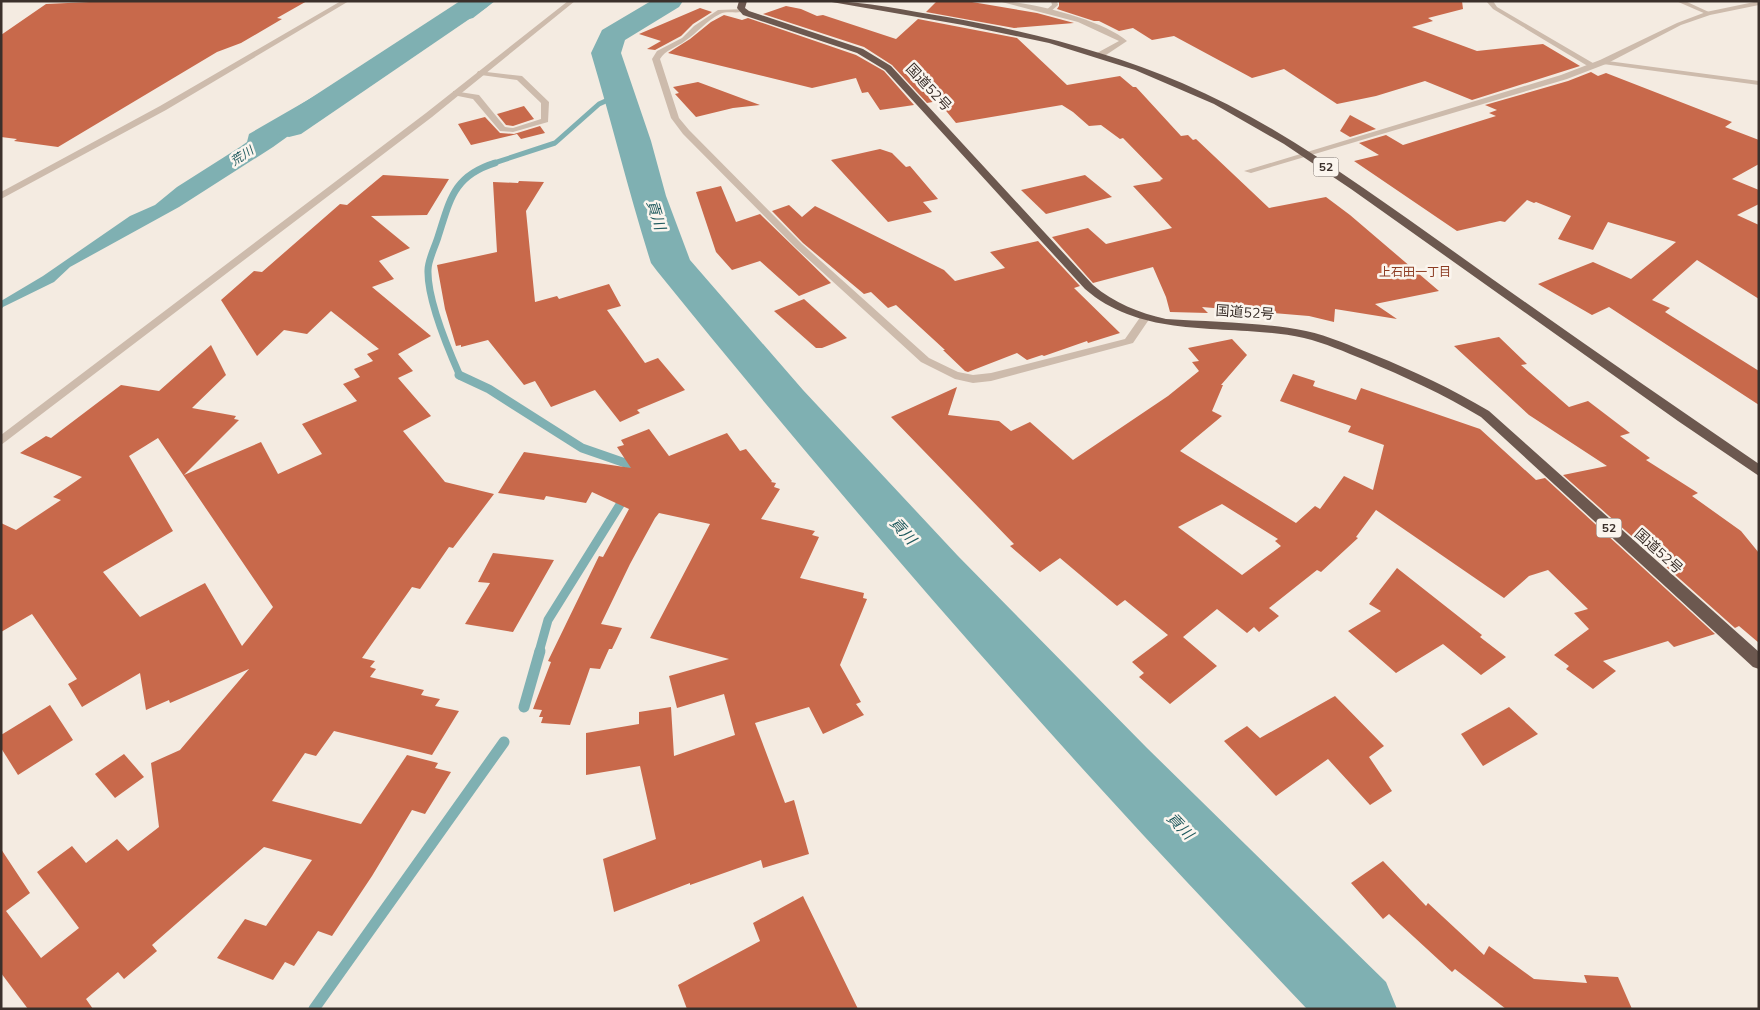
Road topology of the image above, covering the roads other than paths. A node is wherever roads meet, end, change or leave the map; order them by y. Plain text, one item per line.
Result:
1 (346, 1) edge
2 (572, 1) edge
3 (829, 1) edge
4 (1001, 1) edge
5 (1054, 1) edge
6 (1489, 1) edge
7 (1679, 1) edge
8 (1759, 3) edge
9 (743, 6) edge
10 (1047, 12) junction
11 (1708, 13) junction
12 (1100, 55) junction
13 (1603, 62) junction
14 (1594, 66) junction
15 (481, 73) junction
16 (1759, 83) edge
17 (456, 94) junction
18 (1305, 153) junction
19 (1248, 171) dead end
20 (1, 196) edge
21 (1145, 318) junction
22 (1, 440) edge
23 (1759, 472) edge
24 (1759, 662) edge

1 - 20 street
2 - 15 street
3 - 12 highway, 52
4 - 10 street
5 - 10 street
6 - 14 street
7 - 11 street
8 - 11 street
9 - 21 highway, 国道52号 / 52
9 - 21 street
10 - 12 street
11 - 13 street
12 - 18 highway, 52
13 - 14 street
13 - 16 street
14 - 18 street
15 - 17 street
15 - 17 street
17 - 22 street
18 - 19 street
18 - 23 highway, 52
21 - 24 highway, 国道52号 / 52

